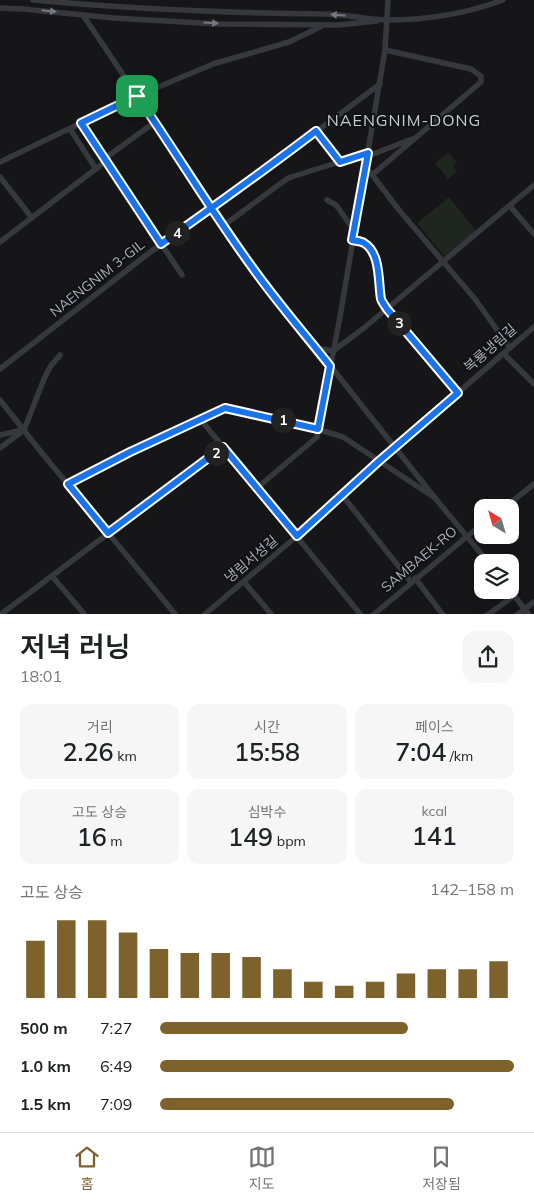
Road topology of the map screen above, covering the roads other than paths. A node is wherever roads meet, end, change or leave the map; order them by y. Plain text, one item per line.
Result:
1 (33, 0) edge
2 (388, 0) edge
3 (503, 0) edge
4 (0, 8) edge
5 (83, 15) junction
6 (387, 20) junction
7 (324, 25) junction
8 (385, 50) junction
9 (380, 84) junction
10 (137, 96) junction
11 (155, 122) junction
12 (81, 123) junction
13 (70, 129) junction
14 (316, 131) junction
15 (416, 137) junction
16 (368, 155) junction
17 (105, 160) junction
18 (0, 162) edge
19 (340, 162) junction
20 (366, 167) junction
21 (96, 169) junction
22 (372, 175) junction
23 (0, 176) edge
24 (534, 185) edge
25 (327, 200) dead end
26 (510, 206) junction
27 (212, 208) junction
28 (32, 218) junction
29 (223, 226) junction
30 (354, 230) junction
31 (534, 234) edge
32 (352, 240) junction
33 (0, 242) edge
34 (161, 244) junction
35 (443, 262) junction
36 (182, 275) dead end
37 (387, 309) junction
38 (534, 327) edge
39 (316, 348) junction
40 (510, 348) junction
41 (333, 351) junction
42 (504, 354) junction
43 (60, 355) dead end
44 (330, 366) junction
45 (0, 369) edge
46 (534, 384) edge
47 (458, 393) junction
48 (0, 400) edge
49 (201, 420) junction
50 (318, 429) junction
51 (24, 430) junction
52 (0, 434) edge
53 (223, 447) junction
54 (0, 448) edge
55 (395, 448) junction
56 (379, 461) junction
57 (414, 472) junction
58 (68, 484) junction
59 (534, 484) edge
60 (257, 488) junction
61 (422, 489) junction
62 (342, 495) junction
63 (435, 498) junction
64 (515, 499) edge
65 (474, 530) edge
66 (108, 533) junction
67 (297, 536) junction
68 (467, 536) junction
69 (482, 554) edge
70 (52, 576) junction
71 (413, 580) junction
72 (244, 582) junction
73 (510, 599) edge
74 (516, 599) edge
75 (534, 602) edge
76 (526, 612) edge
77 (0, 614) edge
78 (86, 614) edge
79 (176, 614) edge
80 (204, 614) edge
81 (272, 614) edge
82 (361, 614) edge
83 (373, 614) edge
84 (443, 614) edge
85 (487, 614) edge
86 (517, 614) edge

6 -> 1 street
2 - 6 street
3 - 6 street
4 -> 5 street
5 -> 7 street
5 - 10 street
6 - 7 street
6 - 8 street
7 - 10 street
8 - 9 street
8 - 15 street
9 - 14 street, NAENGNIM 3-GIL
9 - 16 street
10 - 11 street
10 - 12 street
11 - 17 street
11 - 27 street
12 - 13 street
12 - 17 street
13 - 18 street
13 - 21 street
14 - 19 street
14 - 27 street, NAENGNIM 3-GIL
15 - 16 street
15 - 22 street
16 - 19 street
16 - 20 street
17 - 21 street
17 - 34 street
19 - 29 street
20 - 22 street
20 - 30 street
21 - 28 street
22 - 35 street
23 - 28 street
24 - 26 street
25 - 30 street
26 - 31 street
26 - 35 street
27 - 29 street
27 - 34 street, NAENGNIM 3-GIL
28 - 33 street
29 - 39 street
30 - 32 street
32 - 37 street
32 - 41 street
34 - 36 street
34 - 45 street, NAENGNIM 3-GIL
35 - 37 street
35 - 40 street
37 - 41 street
37 - 47 street
38 - 40 street, 복룡냉림길
39 - 41 street
39 - 44 street
40 - 42 street, 복룡냉림길
41 - 44 street
42 - 46 street
42 - 47 street, 복룡냉림길
43 - 51 street
44 - 50 street
44 - 55 street
47 - 55 street, 복룡냉림길
48 - 51 street
49 - 50 street
49 - 53 street
49 - 58 street
50 - 56 street
50 - 60 street
51 - 52 street
51 - 54 street
51 - 58 street
53 - 60 street
53 - 66 street
55 - 56 street, 복룡냉림길
55 - 57 street
56 - 61 street
56 - 62 street, 냉림서성길
57 - 61 street
57 - 63 street
58 - 66 street
59 - 64 street
60 - 67 street
61 - 63 street
62 - 67 street, 냉림서성길
62 - 71 street
63 - 68 street
65 - 68 street, SAMBAEK-RO
66 - 70 street
66 - 79 street
67 - 72 street, 냉림서성길
67 - 82 street
68 - 69 street
68 - 71 street, SAMBAEK-RO
70 - 77 street
70 - 78 street
71 - 83 street, SAMBAEK-RO
71 - 84 street
72 - 80 street, 냉림서성길
72 - 81 street
73 - 85 street
74 - 76 street
75 - 76 street
76 - 86 street

